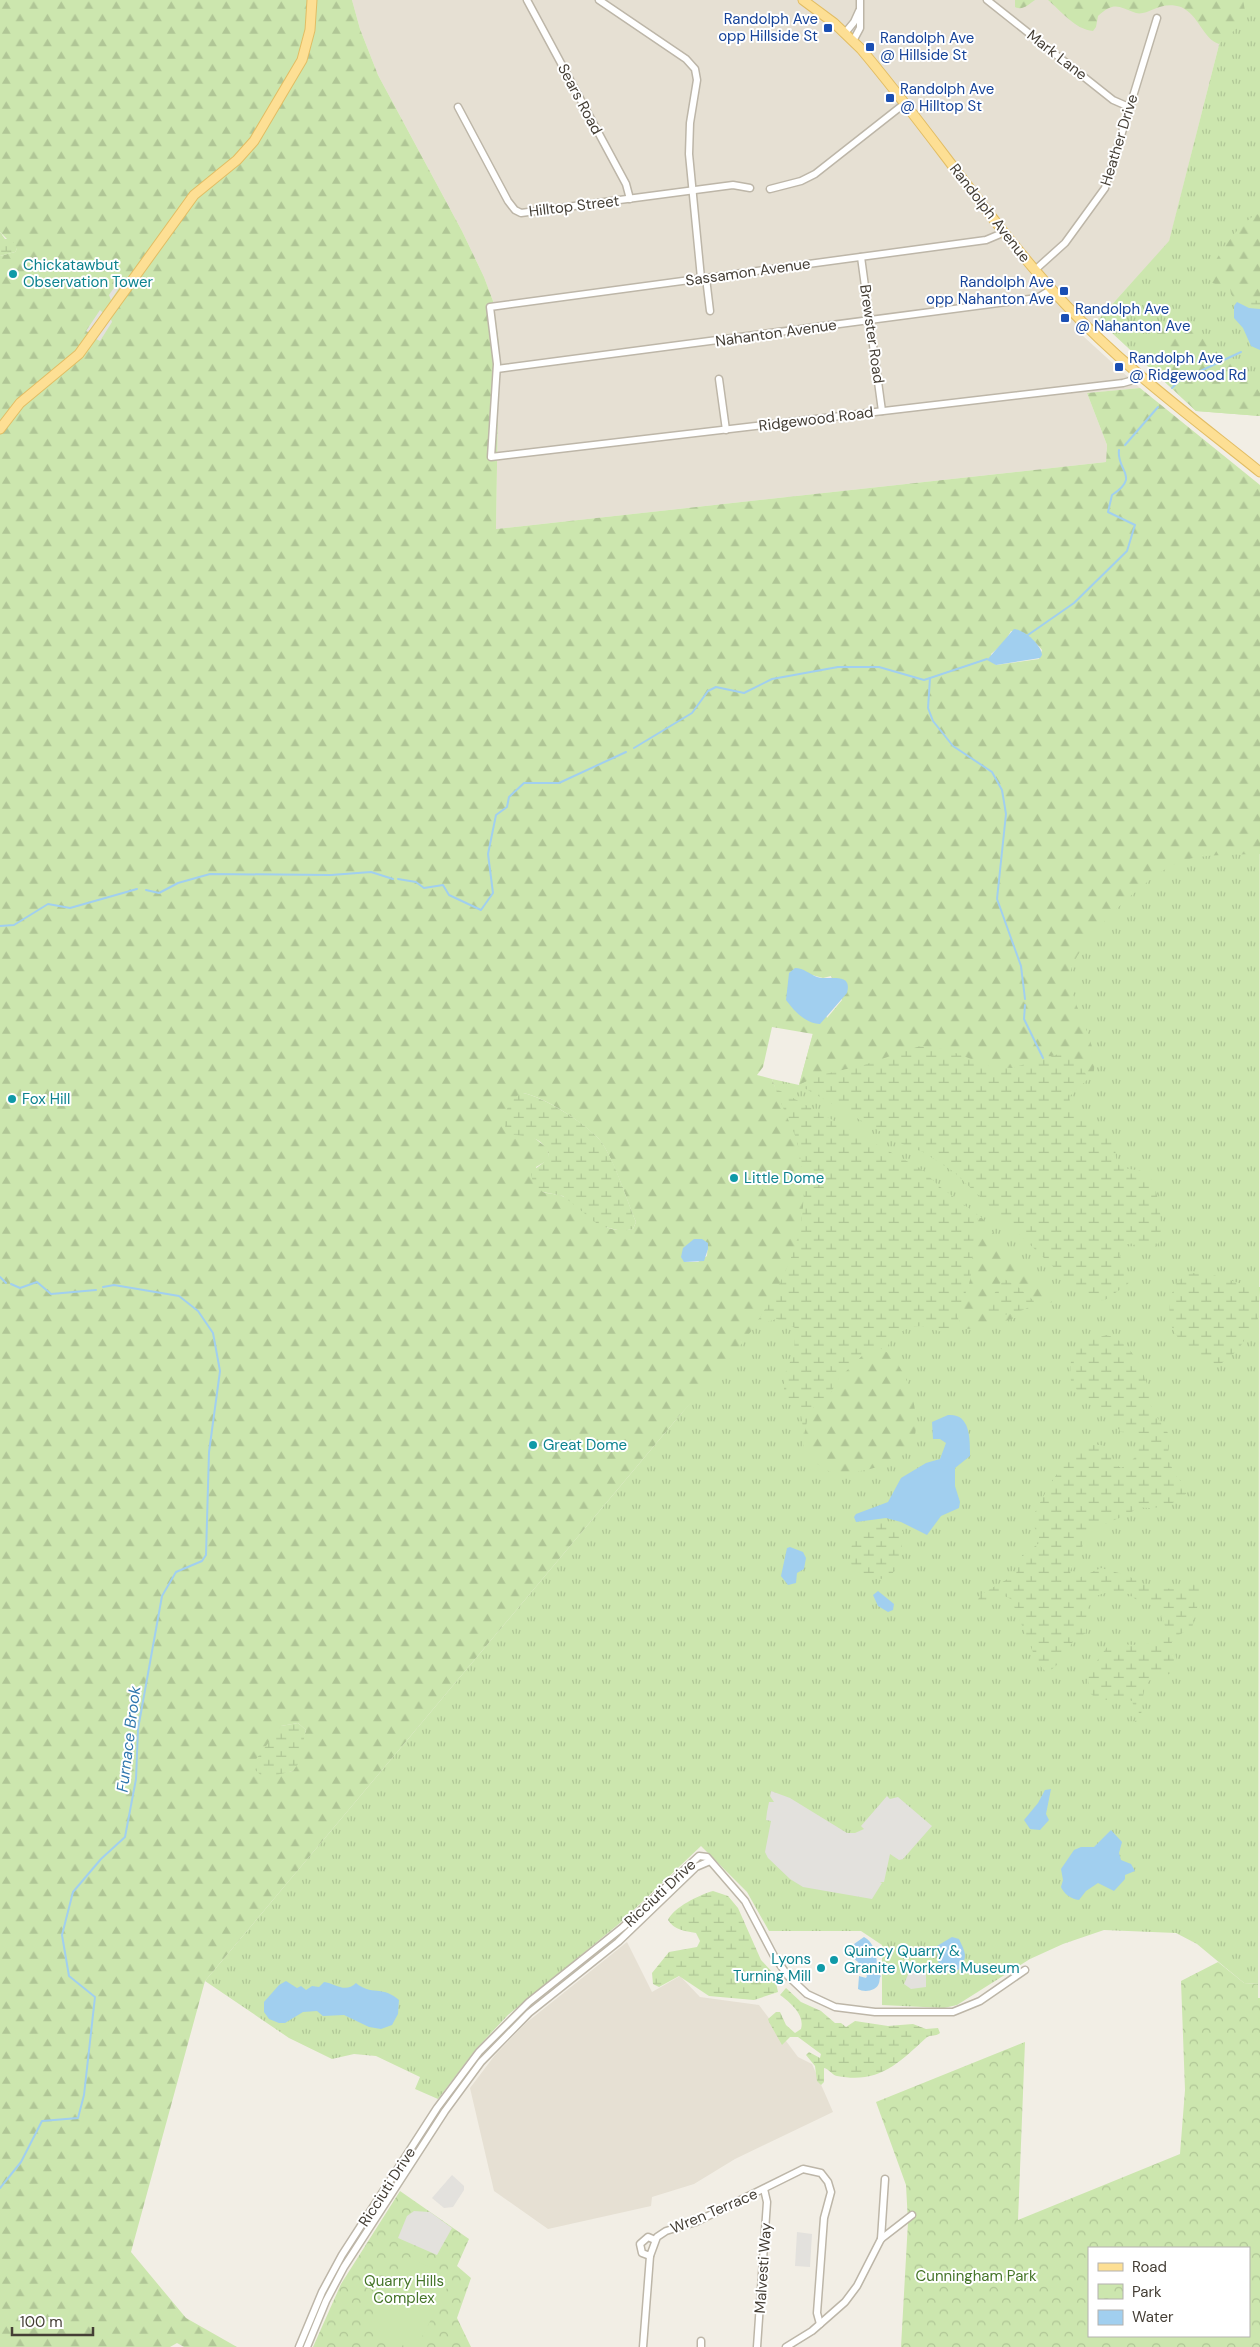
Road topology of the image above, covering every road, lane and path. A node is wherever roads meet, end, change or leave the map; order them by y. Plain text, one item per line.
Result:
1 (312, 0) edge
2 (527, 0) edge
3 (804, 0) edge
4 (987, 0) edge
5 (602, 1) edge
6 (861, 2) edge
7 (1157, 18) dead end
8 (845, 33) junction
9 (853, 41) junction
10 (904, 104) junction
11 (458, 107) dead end
12 (1129, 108) junction
13 (750, 188) dead end
14 (770, 189) dead end
15 (692, 191) junction
16 (630, 199) junction
17 (1005, 232) junction
18 (861, 257) junction
19 (1035, 270) junction
20 (704, 278) junction
21 (1052, 289) junction
22 (710, 312) dead end
23 (870, 320) junction
24 (497, 369) junction
25 (1138, 374) junction
26 (719, 379) dead end
27 (882, 411) junction
28 (0, 429) edge
29 (726, 430) junction
30 (1260, 472) edge
31 (710, 1861) junction
32 (1025, 1970) dead end
33 (885, 2179) dead end
34 (764, 2189) junction
35 (912, 2215) dead end
36 (881, 2239) junction
37 (655, 2240) junction
38 (874, 2254) junction
39 (650, 2256) junction
40 (873, 2268) dead end
41 (820, 2324) junction
42 (299, 2347) edge
43 (307, 2347) edge
44 (643, 2347) edge
45 (757, 2347) edge
46 (786, 2347) edge

1 - 28 main road
2 - 16 street, Sears Road
3 - 8 main road, Randolph Avenue
4 - 12 street, Mark Lane
5 - 15 street
6 - 8 street
6 - 9 street
7 - 12 street, Heather Drive
8 - 9 main road, Randolph Avenue
9 - 10 main road, Randolph Avenue
10 - 14 street
10 - 17 main road, Randolph Avenue
11 - 16 street, Hilltop Street
12 - 19 street, Heather Drive
13 - 15 street, Hilltop Street
15 - 16 street, Hilltop Street
15 - 20 street
17 - 18 street, Sassamon Avenue
17 - 19 main road, Randolph Avenue
18 - 20 street, Sassamon Avenue
18 - 23 street, Brewster Road
19 - 21 main road, Randolph Avenue
20 - 22 street
20 - 24 street, Sassamon Avenue
21 - 23 street, Nahanton Avenue
21 - 25 main road, Randolph Avenue
23 - 24 street, Nahanton Avenue
23 - 27 street, Brewster Road
24 - 29 street, Ridgewood Road
25 - 27 street, Ridgewood Road
25 - 30 main road, Randolph Avenue
26 - 29 street
27 - 29 street, Ridgewood Road
31 - 32 street
31 - 42 street, Ricciuti Drive
31 - 43 street, Ricciuti Drive
33 - 36 street
34 - 37 street, Wren Terrace
34 - 41 street, Wren Terrace
34 - 45 street, Malvesti Way
35 - 36 street
36 - 38 street
37 - 39 street, Wren Terrace
37 - 39 street
38 - 40 street
38 - 41 street
39 - 44 street, Wren Terrace
41 - 46 street

